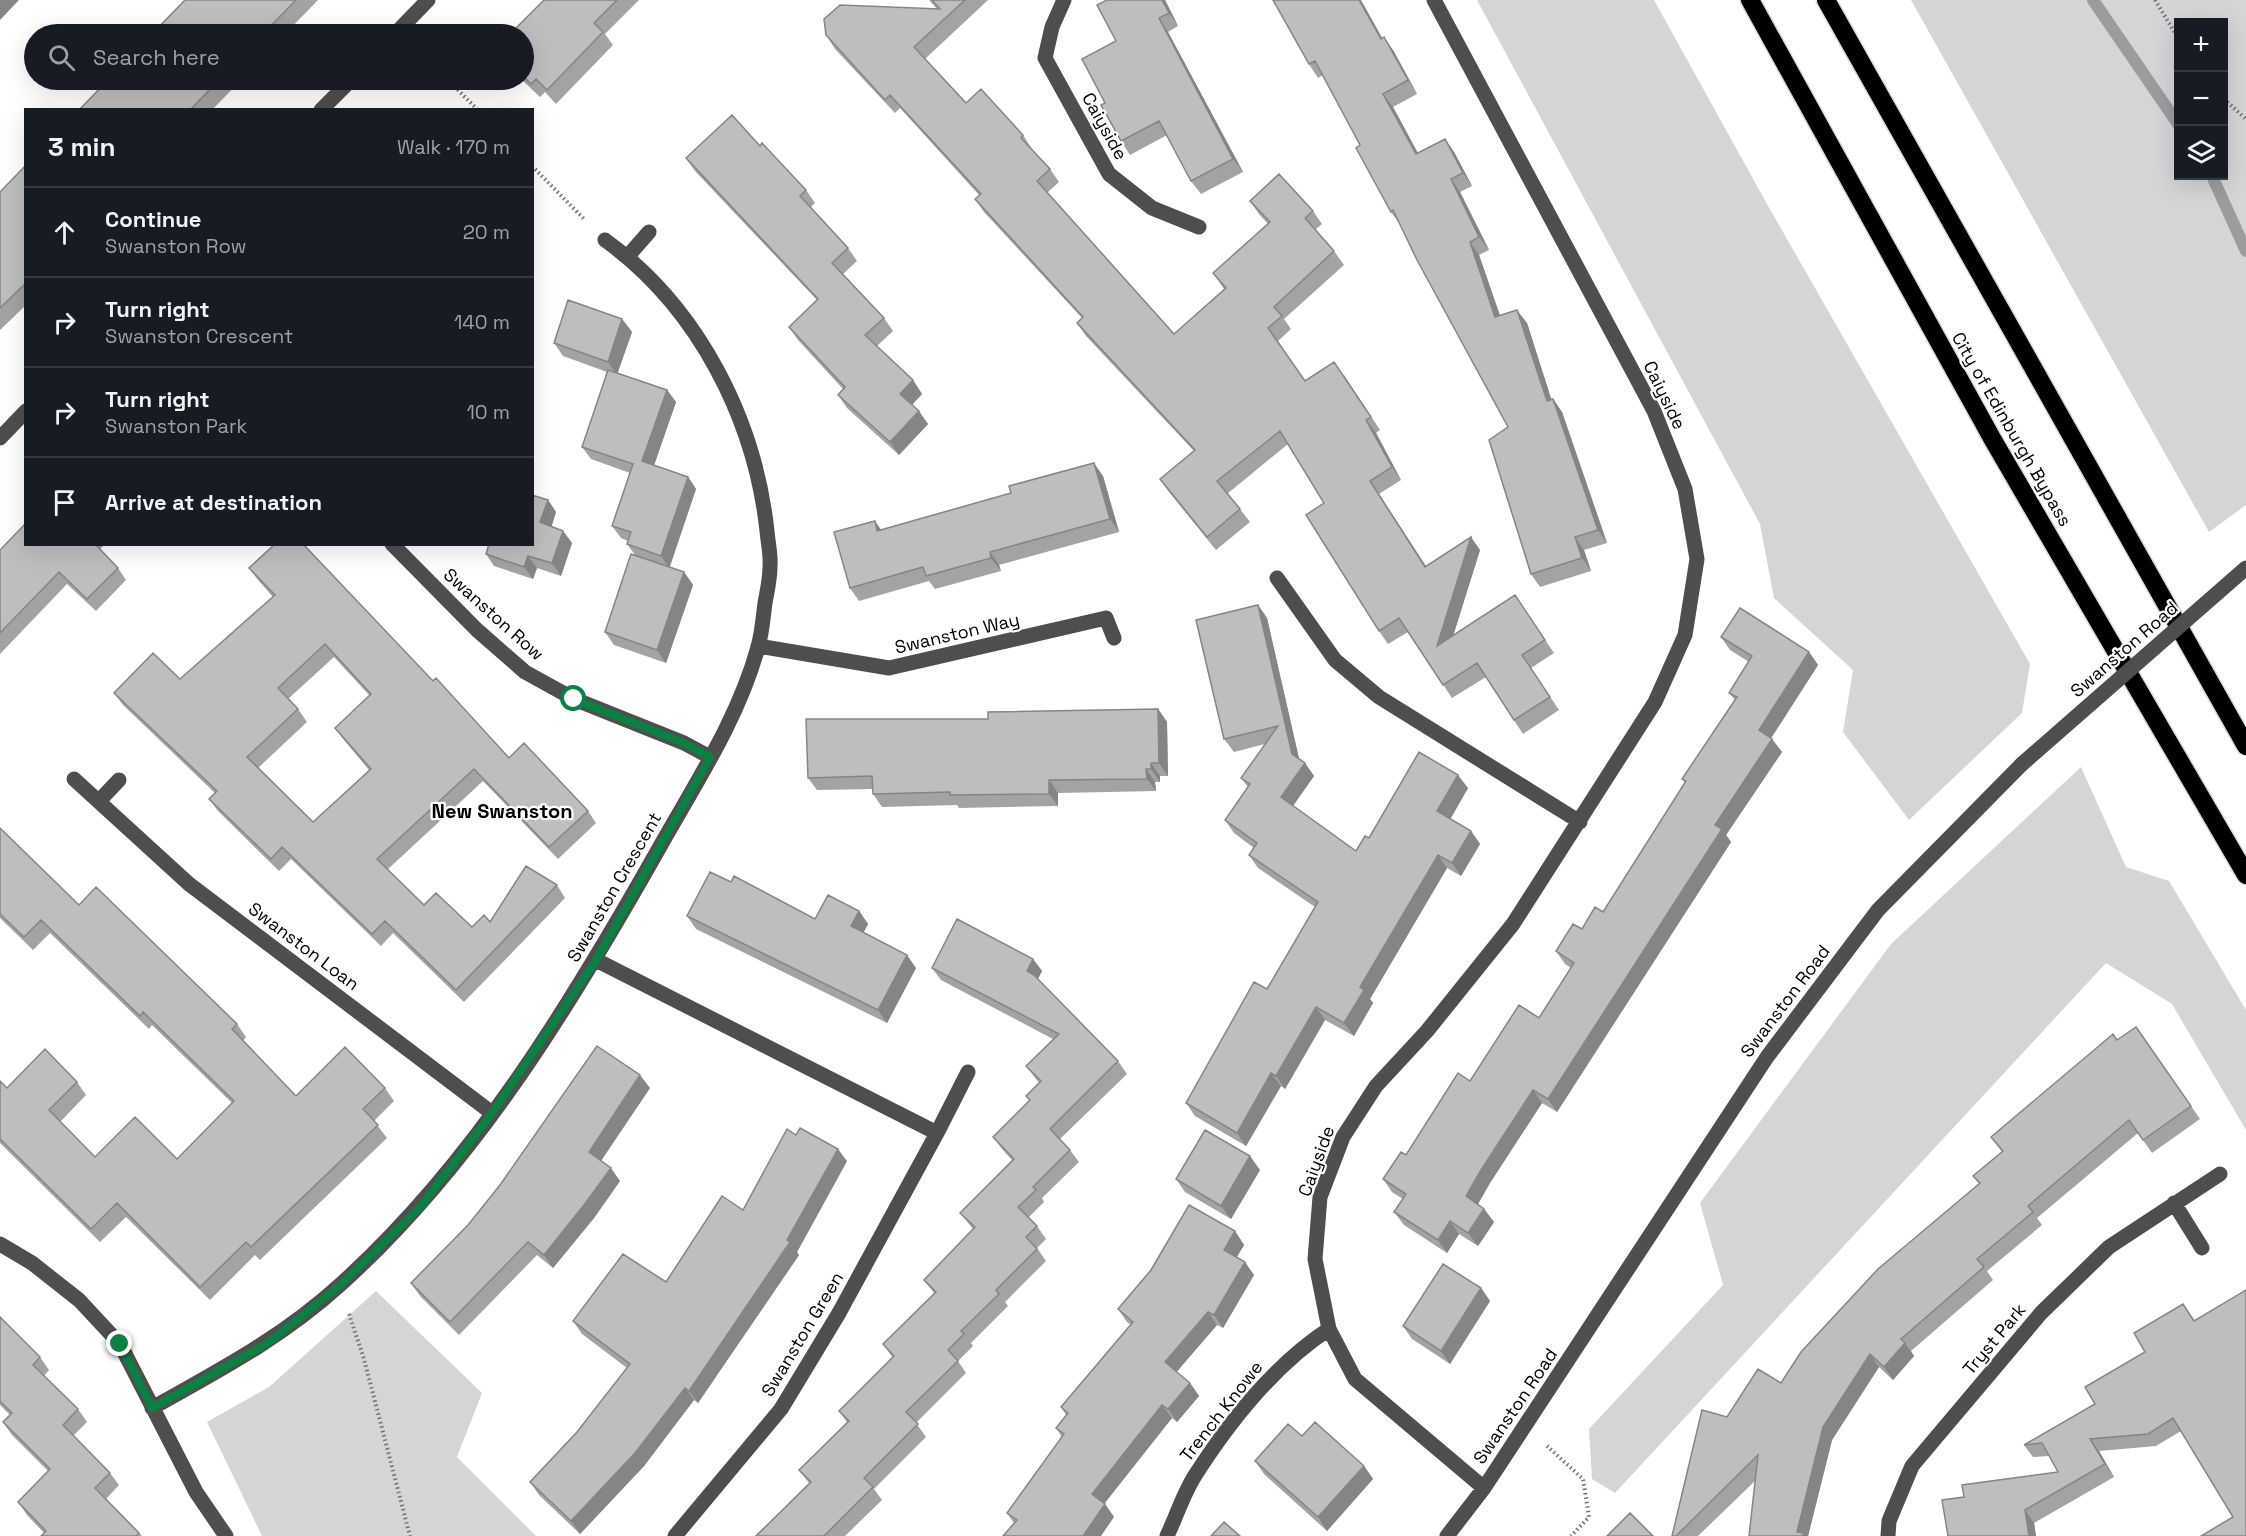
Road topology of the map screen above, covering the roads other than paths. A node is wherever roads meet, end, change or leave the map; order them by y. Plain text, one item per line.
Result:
1 (428, 0) edge
2 (1064, 0) edge
3 (1434, 0) edge
4 (1750, 0) edge
5 (1826, 0) edge
6 (405, 24) edge
7 (341, 90) edge
8 (323, 108) edge
9 (1199, 227) dead end
10 (649, 232) dead end
11 (605, 240) road end
12 (628, 256) junction
13 (24, 413) edge
14 (0, 438) edge
15 (394, 546) edge
16 (2246, 568) edge
17 (1277, 578) dead end
18 (1114, 638) dead end
19 (758, 646) junction
20 (2246, 746) edge
21 (710, 757) junction
22 (74, 779) dead end
23 (119, 780) dead end
24 (99, 801) junction
25 (1580, 822) junction
26 (2246, 874) edge
27 (596, 960) junction
28 (968, 1072) dead end
29 (492, 1113) junction
30 (937, 1133) junction
31 (2220, 1174) dead end
32 (2174, 1203) junction
33 (0, 1244) edge
34 (2202, 1248) dead end
35 (1329, 1329) junction
36 (152, 1408) junction
37 (1484, 1488) junction
38 (226, 1536) edge
39 (675, 1536) edge
40 (1167, 1536) edge
41 (1447, 1536) edge
42 (1888, 1536) edge

1 - 6 street
2 - 9 street, Caiyside
3 - 25 street, Caiyside
4 - 26 highway, City of Edinburgh Bypass
5 - 20 highway
7 - 8 street
10 - 12 street
11 - 12 street, Swanston Crescent
12 - 19 street, Swanston Crescent
13 - 14 street
15 - 21 street, Swanston Row
16 - 37 street, Swanston Road, bridge
17 - 25 street
18 - 19 street, Swanston Way
19 - 21 street, Swanston Crescent
21 - 27 street, Swanston Crescent
22 - 24 street, Swanston Loan
23 - 24 street
24 - 29 street, Swanston Loan
25 - 35 street, Caiyside
27 - 29 street, Swanston Crescent
27 - 30 street
28 - 30 street, Swanston Green
29 - 36 street, Swanston Crescent
30 - 39 street, Swanston Green
31 - 32 street, Tryst Park
32 - 34 street
32 - 42 street, Tryst Park
33 - 36 street
35 - 37 street, Caiyside
35 - 40 street, Trench Knowe
36 - 38 street
37 - 41 street, Swanston Road

